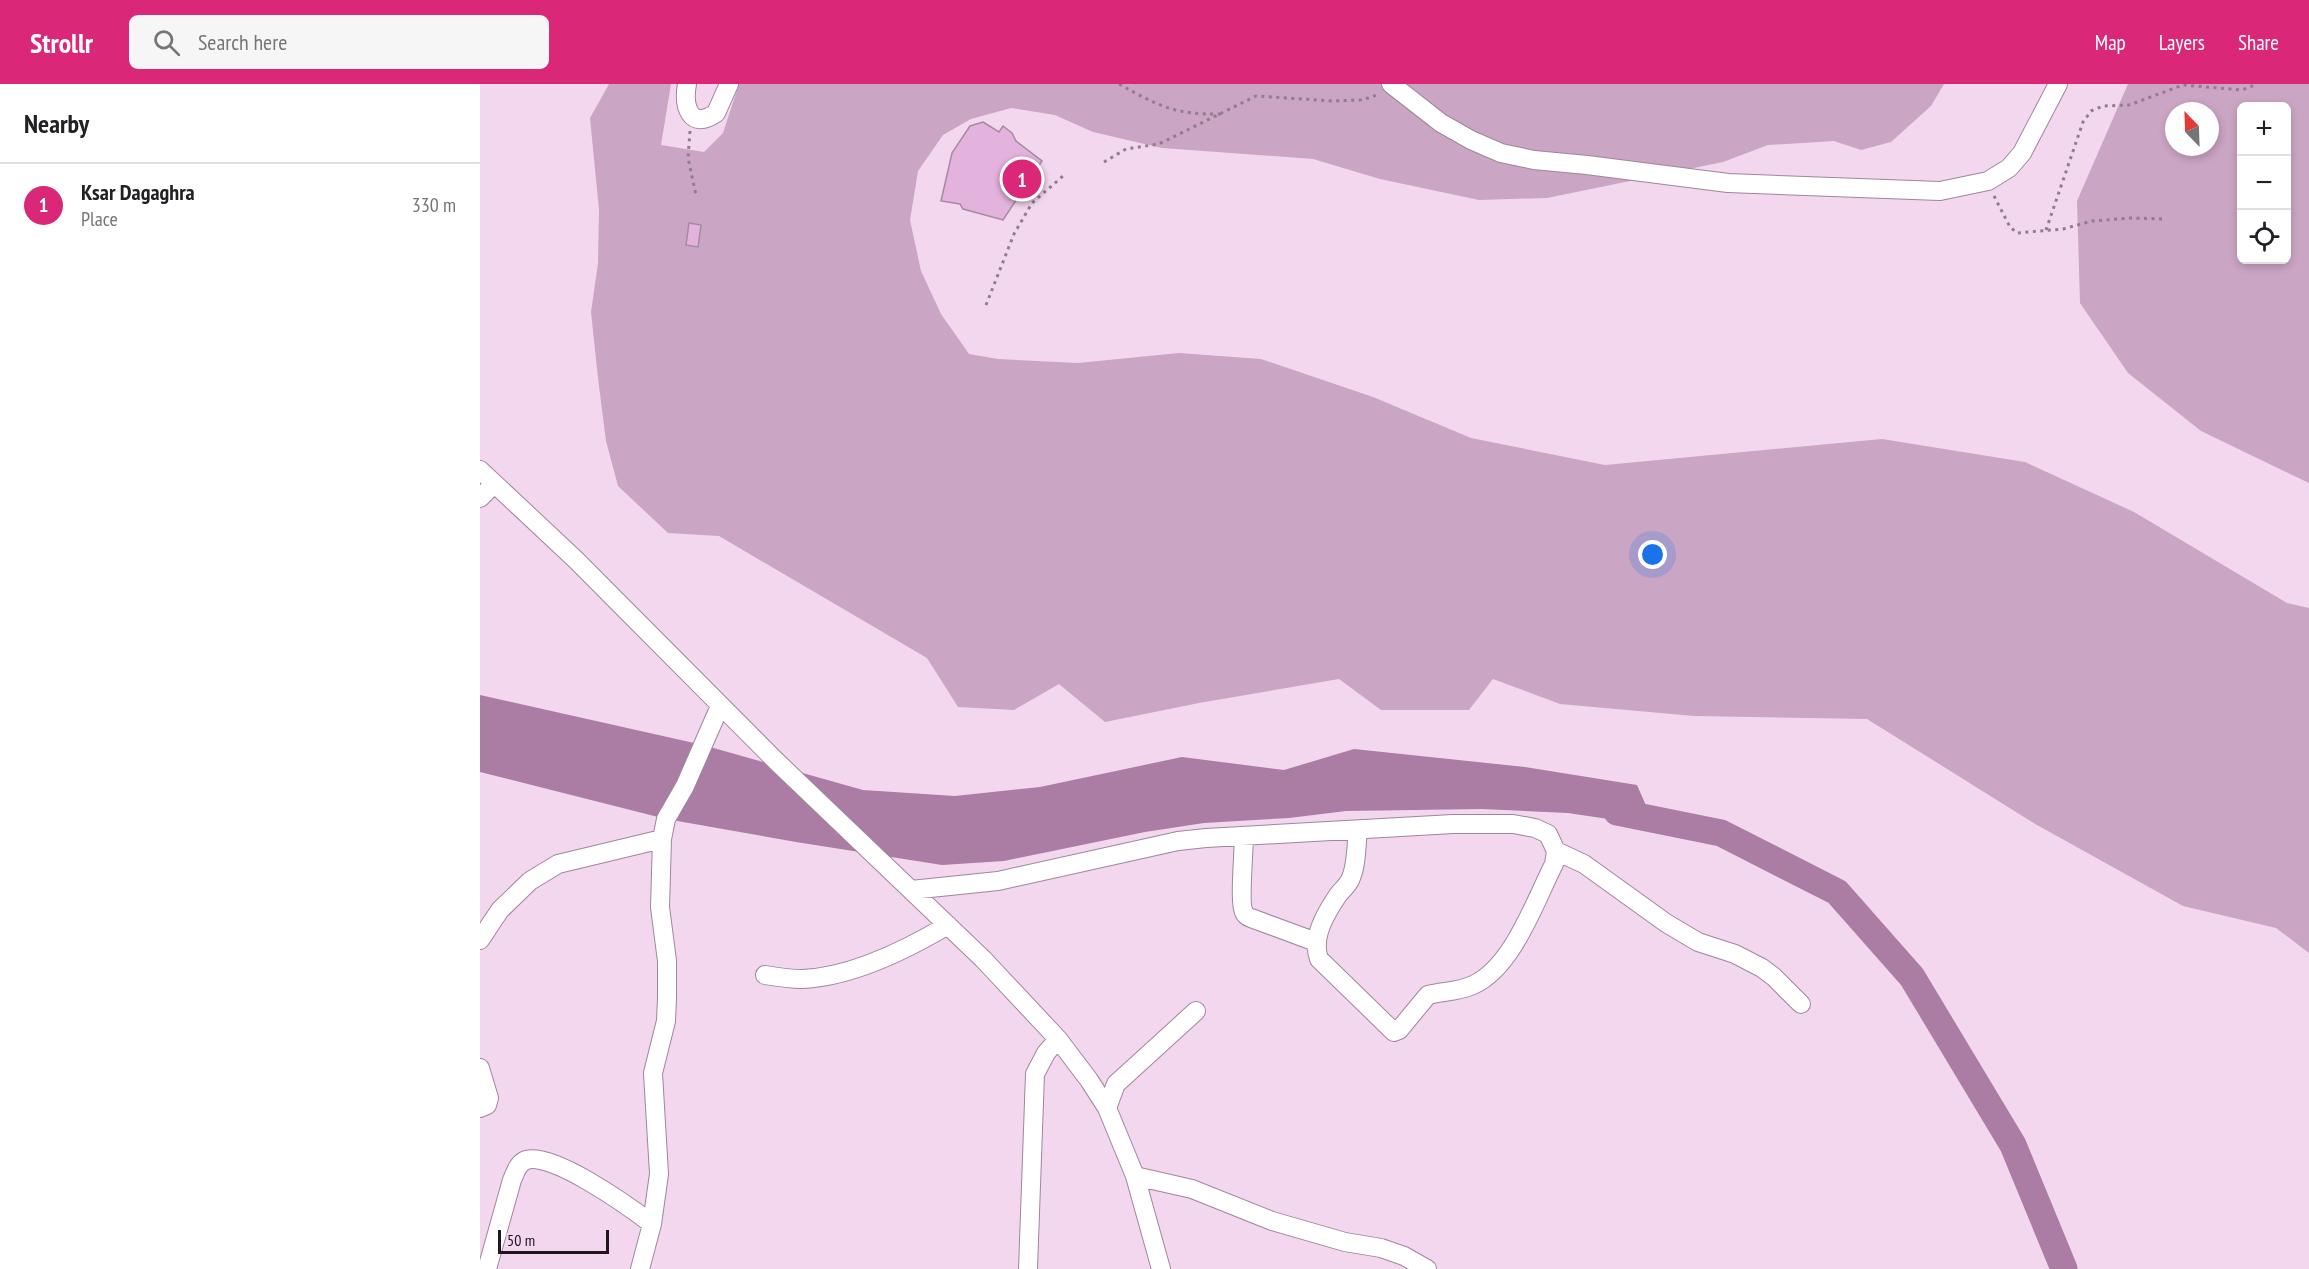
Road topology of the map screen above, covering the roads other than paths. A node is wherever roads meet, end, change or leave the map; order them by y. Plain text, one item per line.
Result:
1 (687, 84) edge
2 (729, 84) edge
3 (2058, 84) edge
4 (1393, 86) edge
5 (480, 470) edge
6 (494, 484) junction
7 (480, 498) edge
8 (720, 706) junction
9 (1358, 830) junction
10 (1244, 836) junction
11 (662, 839) junction
12 (1556, 851) junction
13 (911, 890) junction
14 (948, 925) junction
15 (480, 940) edge
16 (1316, 942) junction
17 (765, 975) dead end
18 (1801, 1004) dead end
19 (1197, 1011) dead end
20 (1058, 1039) junction
21 (480, 1068) edge
22 (480, 1108) edge
23 (1107, 1108) junction
24 (1135, 1176) junction
25 (652, 1224) junction
26 (487, 1269) edge
27 (640, 1269) edge
28 (1028, 1269) edge
29 (1161, 1269) edge
30 (1427, 1269) edge

1 - 2 street
3 - 4 street
5 - 6 street
6 - 7 street
6 - 8 street
8 - 11 street
8 - 13 street
9 - 10 street
9 - 12 street
9 - 16 street
10 - 13 street
10 - 16 street
11 - 15 street
11 - 25 street
12 - 16 street
12 - 18 street
13 - 14 street
14 - 17 street
14 - 20 street
19 - 23 street
20 - 23 street
20 - 28 street
21 - 22 street
23 - 24 street
24 - 29 street
24 - 30 street
25 - 26 street
25 - 27 street

